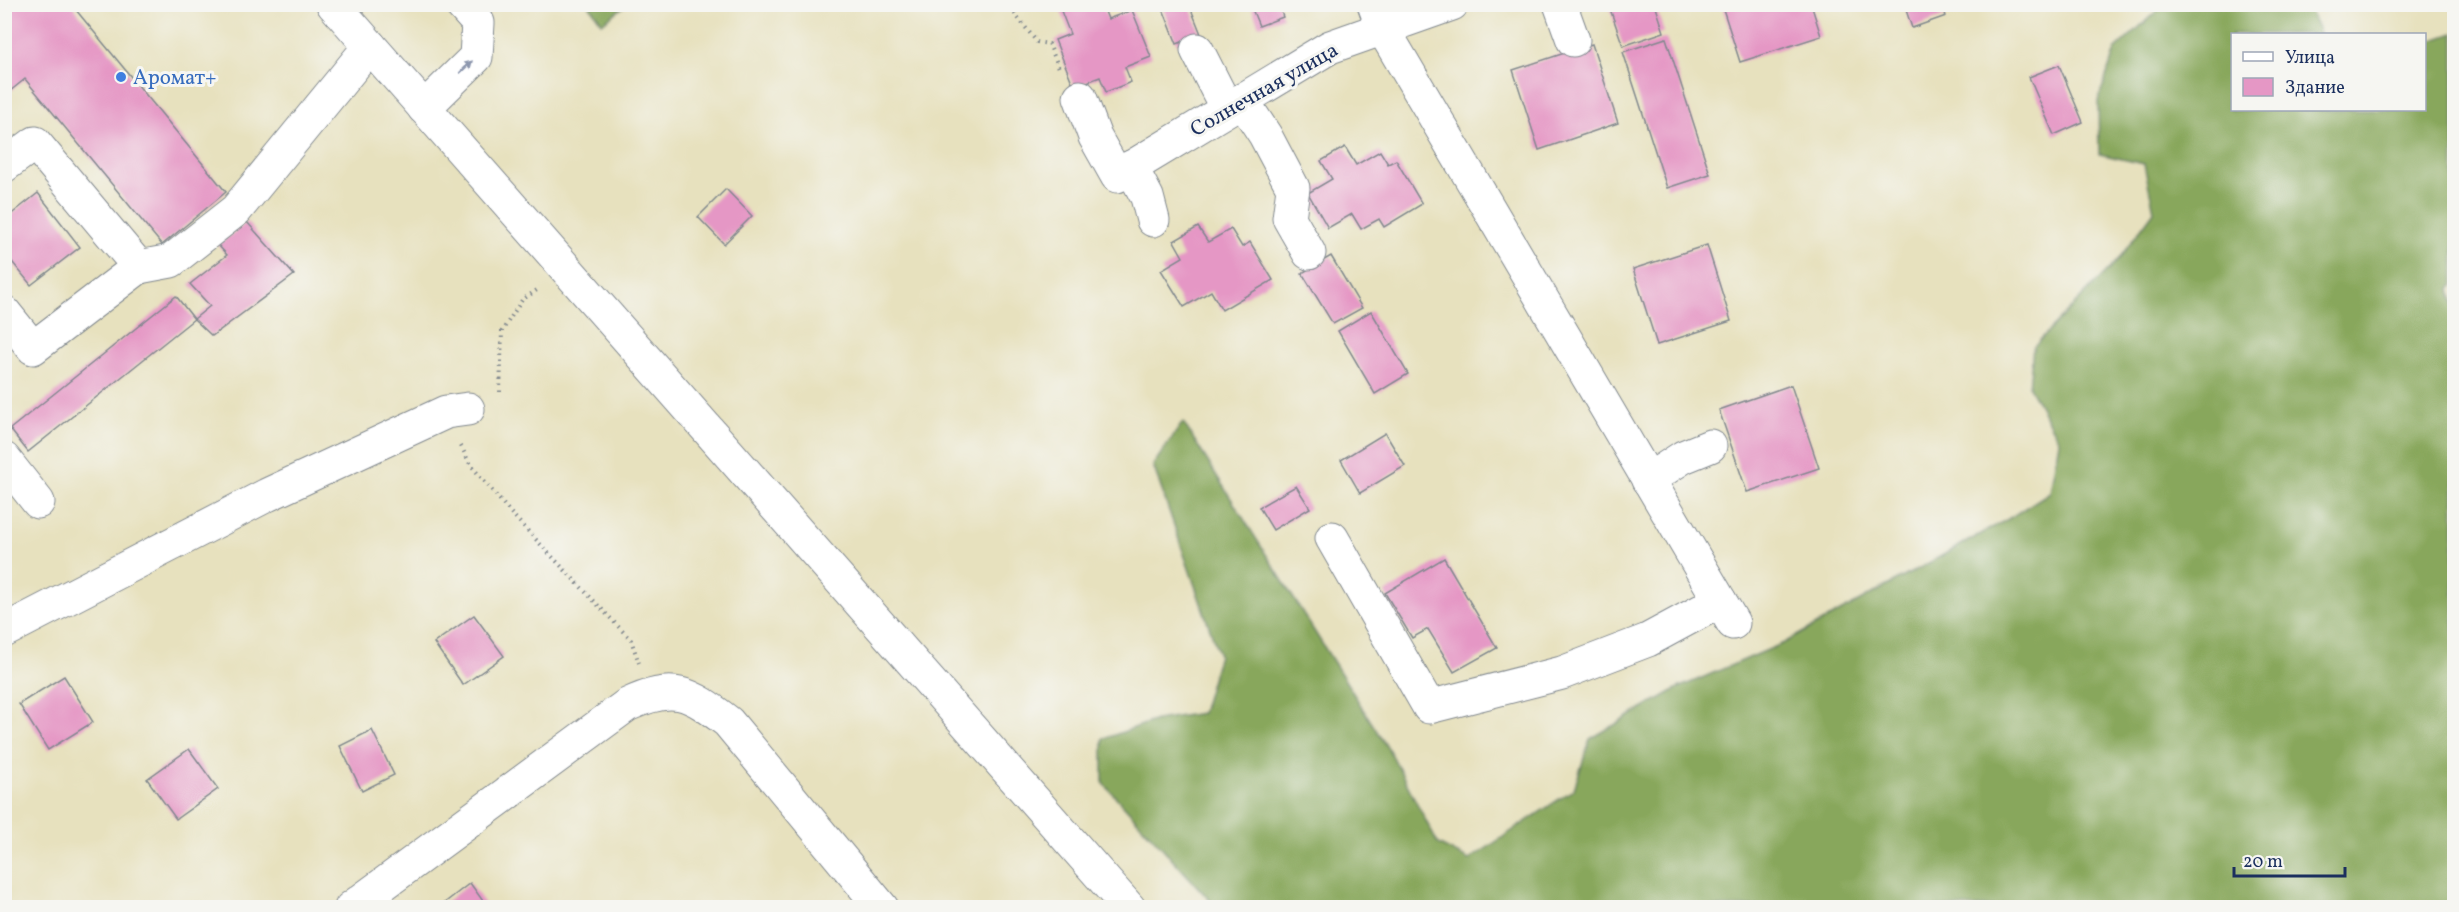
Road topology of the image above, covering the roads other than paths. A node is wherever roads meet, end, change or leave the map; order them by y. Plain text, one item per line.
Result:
1 (333, 4) edge
2 (461, 4) edge
3 (1452, 4) edge
4 (1560, 4) edge
5 (1378, 17) edge
6 (1573, 40) dead end
7 (370, 46) junction
8 (1197, 50) dead end
9 (1080, 97) road end
10 (1235, 105) junction
11 (424, 108) junction
12 (4, 166) edge
13 (1124, 171) junction
14 (1153, 220) dead end
15 (1309, 253) dead end
16 (139, 267) junction
17 (4, 312) edge
18 (457, 411) road end
19 (1710, 446) dead end
20 (4, 459) edge
21 (1648, 480) junction
22 (38, 502) dead end
23 (1332, 538) dead end
24 (4, 631) edge
25 (351, 908) edge
26 (882, 908) edge
27 (1129, 908) edge

1 - 7 street
11 -> 2 street
3 - 5 street, Солнечная улица
4 - 6 street
5 - 10 street, Солнечная улица
5 - 21 street
7 - 11 street
7 - 16 street
8 - 10 street
9 - 13 street
10 - 13 street, Солнечная улица
10 - 15 street
11 - 27 street
12 - 16 street
13 - 14 street
16 - 17 street
18 - 24 street
19 - 21 street
20 - 22 street
21 - 23 street
25 - 26 street

